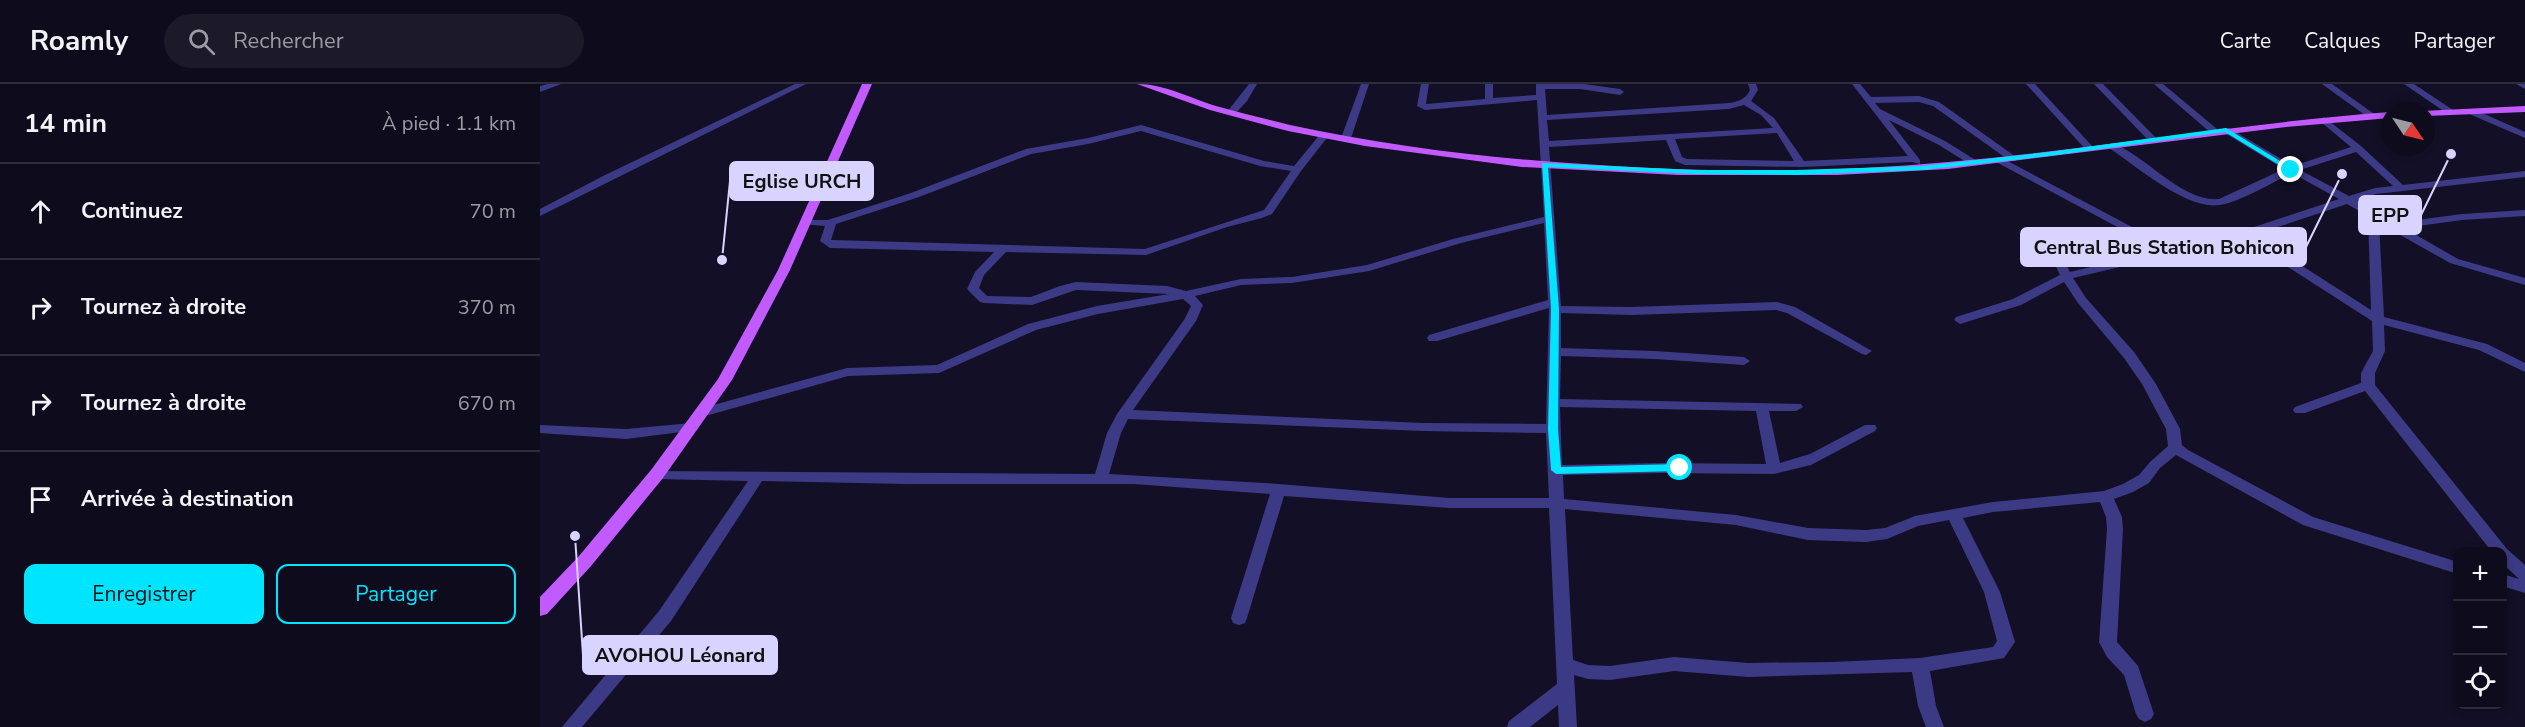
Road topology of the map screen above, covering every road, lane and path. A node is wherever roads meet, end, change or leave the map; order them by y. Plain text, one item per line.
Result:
1 (557, 84) edge
2 (802, 84) edge
3 (867, 84) edge
4 (1142, 84) edge
5 (1252, 84) edge
6 (1365, 84) edge
7 (1425, 84) edge
8 (1489, 84) edge
9 (1766, 84) edge
10 (1856, 84) edge
11 (2030, 84) edge
12 (2098, 84) edge
13 (2158, 84) edge
14 (2326, 84) edge
15 (2408, 84) edge
16 (2520, 84) edge
17 (1752, 85) edge
18 (2525, 86) edge
19 (540, 89) edge
20 (1540, 89) edge
21 (1620, 92) dead end
22 (1489, 100) junction
23 (1868, 100) junction
24 (1744, 102) junction
25 (2525, 109) edge
26 (1878, 111) junction
27 (2470, 111) junction
28 (1232, 112) junction
29 (2451, 112) junction
30 (2435, 113) edge
31 (2381, 116) edge
32 (2372, 117) junction
33 (1542, 118) junction
34 (2324, 120) junction
35 (1779, 130) junction
36 (2226, 130) junction
37 (2214, 132) junction
38 (1325, 134) junction
39 (2525, 135) edge
40 (1670, 137) junction
41 (1346, 138) junction
42 (2153, 140) junction
43 (1543, 144) junction
44 (2112, 146) junction
45 (2358, 148) junction
46 (2090, 149) junction
47 (1913, 159) junction
48 (2013, 159) junction
49 (1998, 160) junction
50 (1974, 163) junction
51 (1545, 164) junction
52 (1801, 164) junction
53 (1922, 168) junction
54 (1297, 169) junction
55 (2291, 170) junction
56 (2525, 174) edge
57 (2402, 189) junction
58 (2347, 199) junction
59 (540, 213) edge
60 (2525, 213) edge
61 (2373, 215) junction
62 (1548, 219) junction
63 (805, 222) junction
64 (829, 222) junction
65 (2394, 226) junction
66 (2245, 234) junction
67 (1003, 249) junction
68 (2054, 250) dead end
69 (2130, 260) junction
70 (2066, 276) junction
71 (2525, 282) edge
72 (1186, 295) junction
73 (1555, 305) junction
74 (2377, 319) junction
75 (1960, 320) dead end
76 (1433, 338) dead end
77 (1866, 351) dead end
78 (1555, 352) junction
79 (2503, 356) junction
80 (2525, 358) edge
81 (1744, 360) dead end
82 (2525, 368) edge
83 (2368, 385) junction
84 (1554, 403) junction
85 (1796, 407) dead end
86 (1762, 408) junction
87 (2300, 410) dead end
88 (704, 412) junction
89 (1124, 414) junction
90 (692, 428) junction
91 (1870, 428) dead end
92 (540, 429) edge
93 (1553, 429) junction
94 (2176, 447) junction
95 (1774, 469) junction
96 (1556, 470) junction
97 (657, 474) junction
98 (759, 475) junction
99 (1101, 478) junction
100 (1279, 489) junction
101 (2104, 496) junction
102 (1556, 503) junction
103 (1954, 515) junction
104 (2498, 547) edge
105 (2507, 557) edge
106 (2453, 567) edge
107 (2525, 576) edge
108 (2507, 582) edge
109 (2525, 587) edge
110 (540, 609) edge
111 (1239, 618) dead end
112 (1565, 665) junction
113 (1920, 666) junction
114 (1566, 687) junction
115 (2145, 714) dead end
116 (571, 727) edge
117 (1516, 727) edge
118 (1568, 727) edge
119 (1935, 727) edge

1 - 19 street
2 - 59 street
3 - 63 main road
4 - 28 main road
5 - 28 street
6 - 41 street
7 - 22 street
8 - 22 street
9 - 17 street
10 - 23 street
11 - 46 street
12 - 42 street
13 - 37 street
14 - 32 street
15 - 29 street
16 - 18 street
17 - 24 street
20 - 21 street
20 - 22 street
20 - 33 street
23 - 26 street
23 - 48 street
24 - 33 street
24 - 35 street
25 - 27 main road
26 - 47 street
26 - 50 street
27 - 29 main road
27 - 39 street
28 - 38 main road
29 - 30 main road
31 - 32 main road
32 - 34 main road
33 - 43 street
34 - 36 main road
34 - 45 street
35 - 40 street
35 - 52 street
36 - 37 main road
36 - 55 street
37 - 42 main road
38 - 41 main road
38 - 54 street
40 - 43 street
40 - 52 street
41 - 51 main road
42 - 44 main road
43 - 51 street
44 - 46 main road
44 - 55 street
45 - 55 street
45 - 57 street
46 - 48 main road
47 - 52 street
47 - 53 street
48 - 49 main road
49 - 50 main road
49 - 69 street
50 - 53 main road
51 - 53 main road
51 - 62 street
54 - 64 street
54 - 67 street
55 - 58 street
56 - 57 street
57 - 58 street
58 - 61 street
58 - 66 street
60 - 65 street
61 - 65 street
61 - 74 street
62 - 72 street
62 - 73 street
63 - 64 street
63 - 88 main road
64 - 67 street
65 - 71 street
66 - 69 street
66 - 74 street
67 - 72 street
68 - 70 street
69 - 70 street
70 - 75 street
70 - 94 street
72 - 88 street
72 - 89 street
73 - 76 street
73 - 77 street
73 - 78 street
74 - 79 street
74 - 83 street
78 - 81 street
78 - 84 street
79 - 80 street
79 - 82 street
83 - 87 street
83 - 104 street
84 - 86 street
84 - 93 street
85 - 86 street
86 - 95 street
88 - 90 main road
89 - 93 street
89 - 99 street
90 - 92 street
90 - 97 main road
91 - 95 street
93 - 96 street
94 - 101 street
94 - 106 street
95 - 96 street
96 - 102 street
97 - 98 street
97 - 110 main road
98 - 99 street
98 - 116 street
99 - 100 street
100 - 102 street
100 - 111 street
101 - 103 street
101 - 115 street
102 - 103 street
102 - 112 street
103 - 113 street
105 - 107 street
108 - 109 street
112 - 113 street
112 - 114 street
113 - 119 street
114 - 117 street
114 - 118 street

